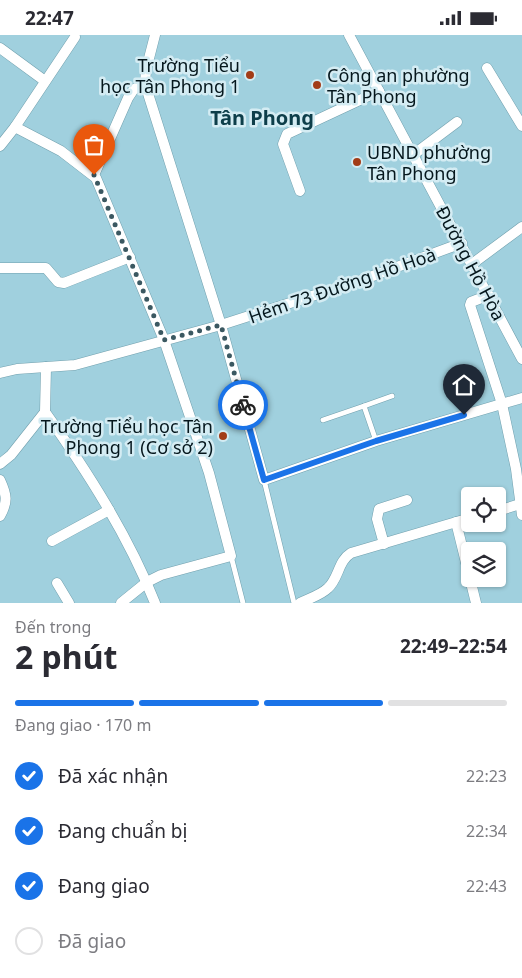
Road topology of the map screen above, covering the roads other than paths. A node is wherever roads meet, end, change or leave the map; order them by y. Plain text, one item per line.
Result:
1 (155, 35) edge
2 (349, 35) edge
3 (75, 37) dead end
4 (0, 48) edge
5 (487, 68) dead end
6 (45, 81) junction
7 (145, 84) junction
8 (379, 91) junction
9 (457, 122) dead end
10 (522, 126) edge
11 (15, 127) junction
12 (0, 146) edge
13 (414, 155) junction
14 (94, 175) junction
15 (300, 191) dead end
16 (522, 227) edge
17 (462, 243) junction
18 (130, 257) junction
19 (472, 264) junction
20 (0, 268) edge
21 (489, 295) junction
22 (221, 325) junction
23 (164, 340) junction
24 (522, 359) edge
25 (46, 367) junction
26 (0, 373) edge
27 (392, 397) dead end
28 (522, 399) edge
29 (502, 404) junction
30 (364, 406) junction
31 (45, 412) junction
32 (323, 420) dead end
33 (376, 441) junction
34 (0, 464) edge
35 (264, 480) junction
36 (0, 481) edge
37 (407, 500) dead end
38 (109, 510) junction
39 (521, 510) edge
40 (506, 511) edge
41 (0, 517) edge
42 (461, 521) edge
43 (456, 522) junction
44 (52, 541) dead end
45 (384, 544) junction
46 (231, 556) junction
47 (146, 582) junction
48 (57, 583) dead end
49 (70, 603) edge
50 (121, 603) edge
51 (155, 603) edge
52 (244, 603) edge
53 (294, 603) edge
54 (300, 603) edge
55 (476, 603) edge

1 - 7 street
2 - 8 street, Đường Hồ Hòa
3 - 6 street
4 - 6 street
5 - 10 street
6 - 11 street
7 - 14 street
7 - 22 street
8 - 13 street, Đường Hồ Hòa
8 - 15 street
9 - 13 street
11 - 12 street
11 - 14 street
13 - 17 street, Đường Hồ Hòa
14 - 18 street
16 - 19 street
17 - 19 street, Đường Hồ Hòa
17 - 22 street, Hẻm 73 Đường Hồ Hoà
18 - 20 street
18 - 23 street
19 - 21 street, Đường Hồ Hòa
21 - 24 street, Đường Hồ Hòa
21 - 29 street
22 - 23 street, Hẻm 73 Đường Hồ Hoà
22 - 35 street
23 - 25 street, Hẻm 73 Đường Hồ Hoà
23 - 46 street
25 - 26 street, Hẻm 73 Đường Hồ Hoà
25 - 31 street
27 - 30 lane
28 - 29 street
29 - 33 street
29 - 39 street
30 - 32 lane
30 - 33 lane
31 - 34 street
31 - 38 street
33 - 35 street
35 - 53 lane
36 - 41 street
37 - 45 street
38 - 44 street
38 - 47 street
39 - 40 street
42 - 43 street
43 - 45 street
43 - 55 street
45 - 54 street
46 - 47 street
46 - 52 lane
47 - 50 street
47 - 51 street
48 - 49 street

